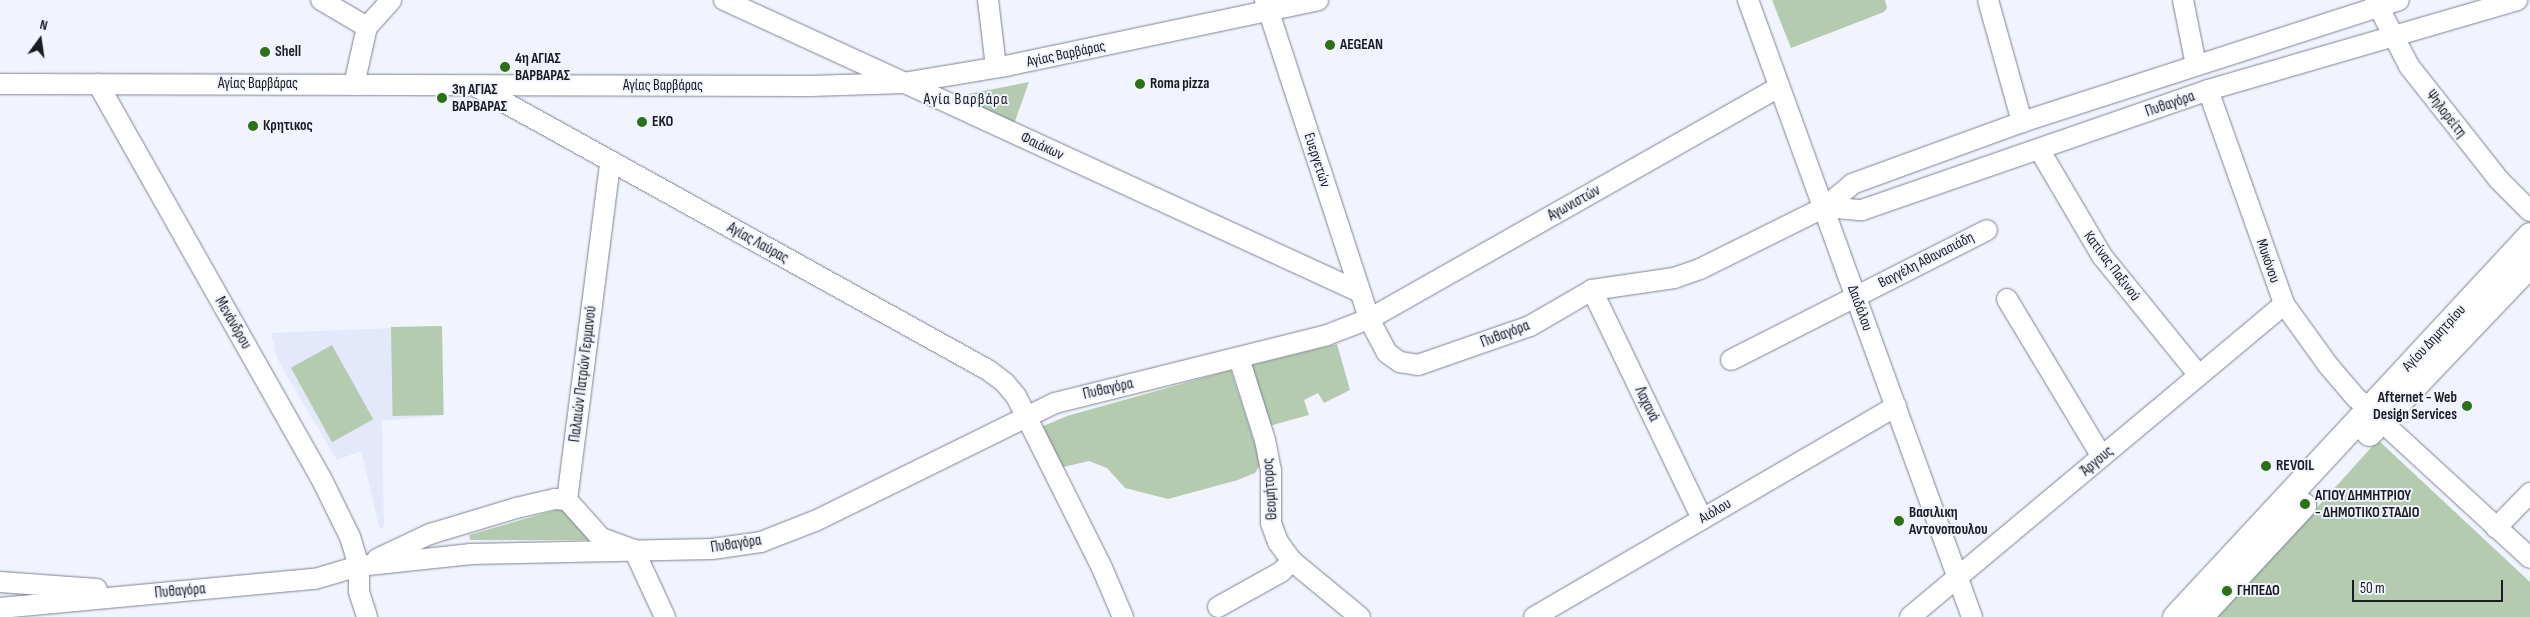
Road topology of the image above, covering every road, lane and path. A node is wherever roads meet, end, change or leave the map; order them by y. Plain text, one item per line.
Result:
1 (321, 0) edge
2 (391, 0) edge
3 (724, 0) edge
4 (988, 0) edge
5 (1318, 0) edge
6 (1748, 0) edge
7 (1988, 0) edge
8 (2183, 0) edge
9 (2399, 0) edge
10 (2517, 0) edge
11 (2376, 4) edge
12 (1267, 6) edge
13 (367, 27) junction
14 (2390, 36) junction
15 (2196, 65) junction
16 (996, 67) junction
17 (904, 83) junction
18 (0, 84) edge
19 (98, 84) junction
20 (354, 85) junction
21 (473, 85) junction
22 (1779, 88) junction
23 (2208, 90) junction
24 (2022, 122) junction
25 (2038, 149) junction
26 (610, 162) junction
27 (1825, 206) junction
28 (2530, 211) edge
29 (1988, 230) dead end
30 (2530, 235) edge
31 (2530, 264) edge
32 (1592, 290) junction
33 (1360, 292) junction
34 (1856, 296) junction
35 (2006, 298) dead end
36 (2284, 304) junction
37 (1369, 319) junction
38 (1239, 358) junction
39 (1731, 360) dead end
40 (2198, 374) junction
41 (1896, 406) junction
42 (2375, 414) junction
43 (1026, 418) junction
44 (2102, 457) junction
45 (2530, 493) edge
46 (567, 500) junction
47 (1702, 519) junction
48 (2496, 528) junction
49 (634, 550) junction
50 (2530, 558) edge
51 (1292, 561) junction
52 (359, 566) junction
53 (1957, 576) junction
54 (0, 582) edge
55 (151, 594) junction
56 (1218, 607) dead end
57 (2, 609) edge
58 (367, 617) edge
59 (665, 617) edge
60 (1122, 617) edge
61 (1360, 617) edge
62 (1534, 617) edge
63 (1910, 617) edge
64 (1972, 617) edge
65 (2175, 617) edge
66 (2199, 617) edge

1 - 13 street
2 - 13 street
3 - 17 street, Φαιάκων
4 - 16 street
5 - 12 street, Αγίας Βαρβάρας
6 - 22 street, Δαιδάλου
7 - 24 street
8 - 15 street
9 - 11 street, Πυθαγόρα
10 - 14 street, Πυθαγόρα
11 - 14 street, Ψηλορείτη
11 - 15 street, Πυθαγόρα
12 - 16 street, Αγίας Βαρβάρας
12 - 33 street, Ευεργετών
13 - 20 street
14 - 23 street, Πυθαγόρα
14 - 28 street, Ψηλορείτη
15 - 24 street, Πυθαγόρα
16 - 17 street, Αγίας Βαρβάρας
17 - 21 street, Αγίας Βαρβάρας
17 - 33 street, Φαιάκων
18 - 19 street, Αγίας Βαρβάρας
19 - 20 street, Αγίας Βαρβάρας
19 - 52 street, Μενάνδρου
20 - 21 street, Αγίας Βαρβάρας
21 - 26 street, Αγίας Λαύρας
22 - 27 street, Δαιδάλου
22 - 37 street, Αγωνιστών
23 - 25 street, Πυθαγόρα
23 - 36 street, Μυκόνου
24 - 27 street, Πυθαγόρα
25 - 27 street, Πυθαγόρα
25 - 40 street, Κατίνας Παξινού
26 - 43 street, Αγίας Λαύρας
26 - 46 street, Παλαιών Πατρών Γερμανού
27 - 32 street, Πυθαγόρα
27 - 34 street, Δαιδάλου
29 - 34 street, Βαγγέλη Αθανασιάδη
30 - 42 main road, Αγίου Δημητρίου
31 - 42 main road, Αγίου Δημητρίου
32 - 37 street, Πυθαγόρα
32 - 47 street, Λαχανά
33 - 37 street, Ευεργετών
34 - 39 street, Βαγγέλη Αθανασιάδη
34 - 41 street, Δαιδάλου
35 - 44 street
36 - 40 street, Άργους
36 - 42 street, Μυκόνου
37 - 38 street, Πυθαγόρα
38 - 43 street, Πυθαγόρα
38 - 51 street, Θεομήτορος
40 - 44 street, Άργους
41 - 47 street, Αιόλου
41 - 53 street, Δαιδάλου
42 - 48 street, Μυκόνου
42 - 65 main road, Αγίου Δημητρίου
42 - 66 main road, Αγίου Δημητρίου
43 - 49 street, Πυθαγόρα
43 - 60 street, Αγίας Λαύρας
44 - 53 street, Άργους
45 - 48 street
46 - 49 street
46 - 52 street, Πυθαγόρα
47 - 62 street, Αιόλου
48 - 50 street, Μυκόνου
49 - 52 street, Πυθαγόρα
49 - 59 street
51 - 56 street
51 - 61 street, Θεομήτορος
52 - 55 street, Πυθαγόρα
52 - 58 street, Μενάνδρου
53 - 63 street, Άργους
53 - 64 street, Δαιδάλου
54 - 55 street
55 - 57 street, Πυθαγόρα

